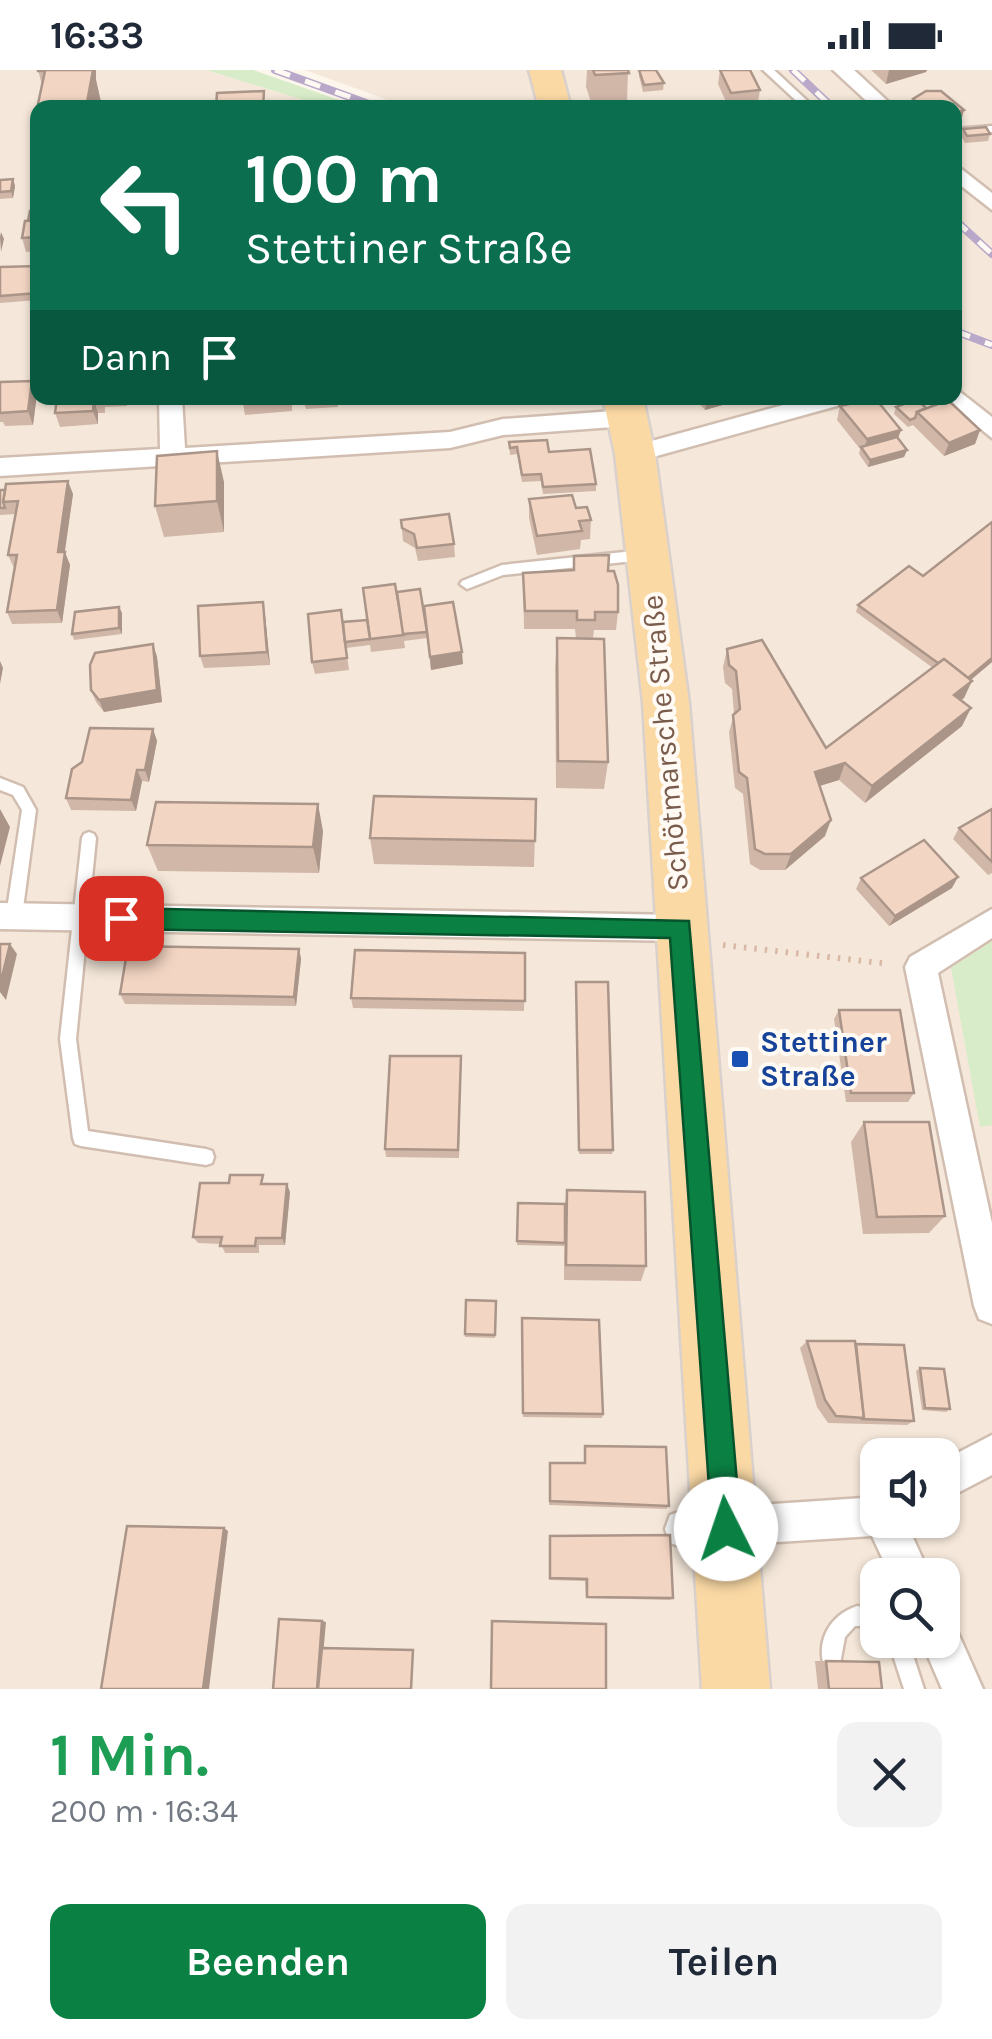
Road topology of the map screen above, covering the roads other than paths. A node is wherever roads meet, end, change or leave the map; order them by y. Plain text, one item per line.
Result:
1 (546, 70) edge
2 (768, 70) edge
3 (843, 70) edge
4 (553, 100) edge
5 (801, 100) edge
6 (877, 100) edge
7 (992, 129) edge
8 (962, 131) edge
9 (962, 176) edge
10 (992, 204) edge
11 (962, 402) edge
12 (170, 405) edge
13 (778, 405) edge
14 (628, 423) edge
15 (992, 430) edge
16 (174, 459) junction
17 (0, 466) edge
18 (648, 555) junction
19 (467, 584) dead end
20 (0, 784) edge
21 (89, 838) dead end
22 (7, 916) edge
23 (82, 918) junction
24 (992, 922) edge
25 (682, 934) junction
26 (206, 1157) dead end
27 (992, 1306) edge
28 (992, 1454) edge
29 (960, 1472) edge
30 (860, 1517) edge
31 (705, 1529) junction
32 (860, 1614) edge
33 (904, 1658) edge
34 (949, 1658) edge
35 (832, 1662) edge
36 (736, 1689) edge
37 (914, 1689) edge
38 (964, 1689) edge

1 - 4 main road
2 - 5 lane
3 - 6 street
7 - 8 lane
9 - 10 street
11 - 15 street
12 - 16 street
13 - 14 street
14 - 16 street
14 - 18 main road, Schötmarsche Straße
16 - 17 street
18 - 19 lane
18 - 25 main road, Schötmarsche Straße
20 - 22 lane
21 - 23 lane
22 - 23 street
23 - 25 street
23 - 26 lane
24 - 27 street
25 - 31 main road, Schötmarsche Straße
28 - 29 street
30 - 31 street
31 - 36 main road, Schötmarsche Straße
32 - 35 lane
33 - 37 lane
34 - 38 street

